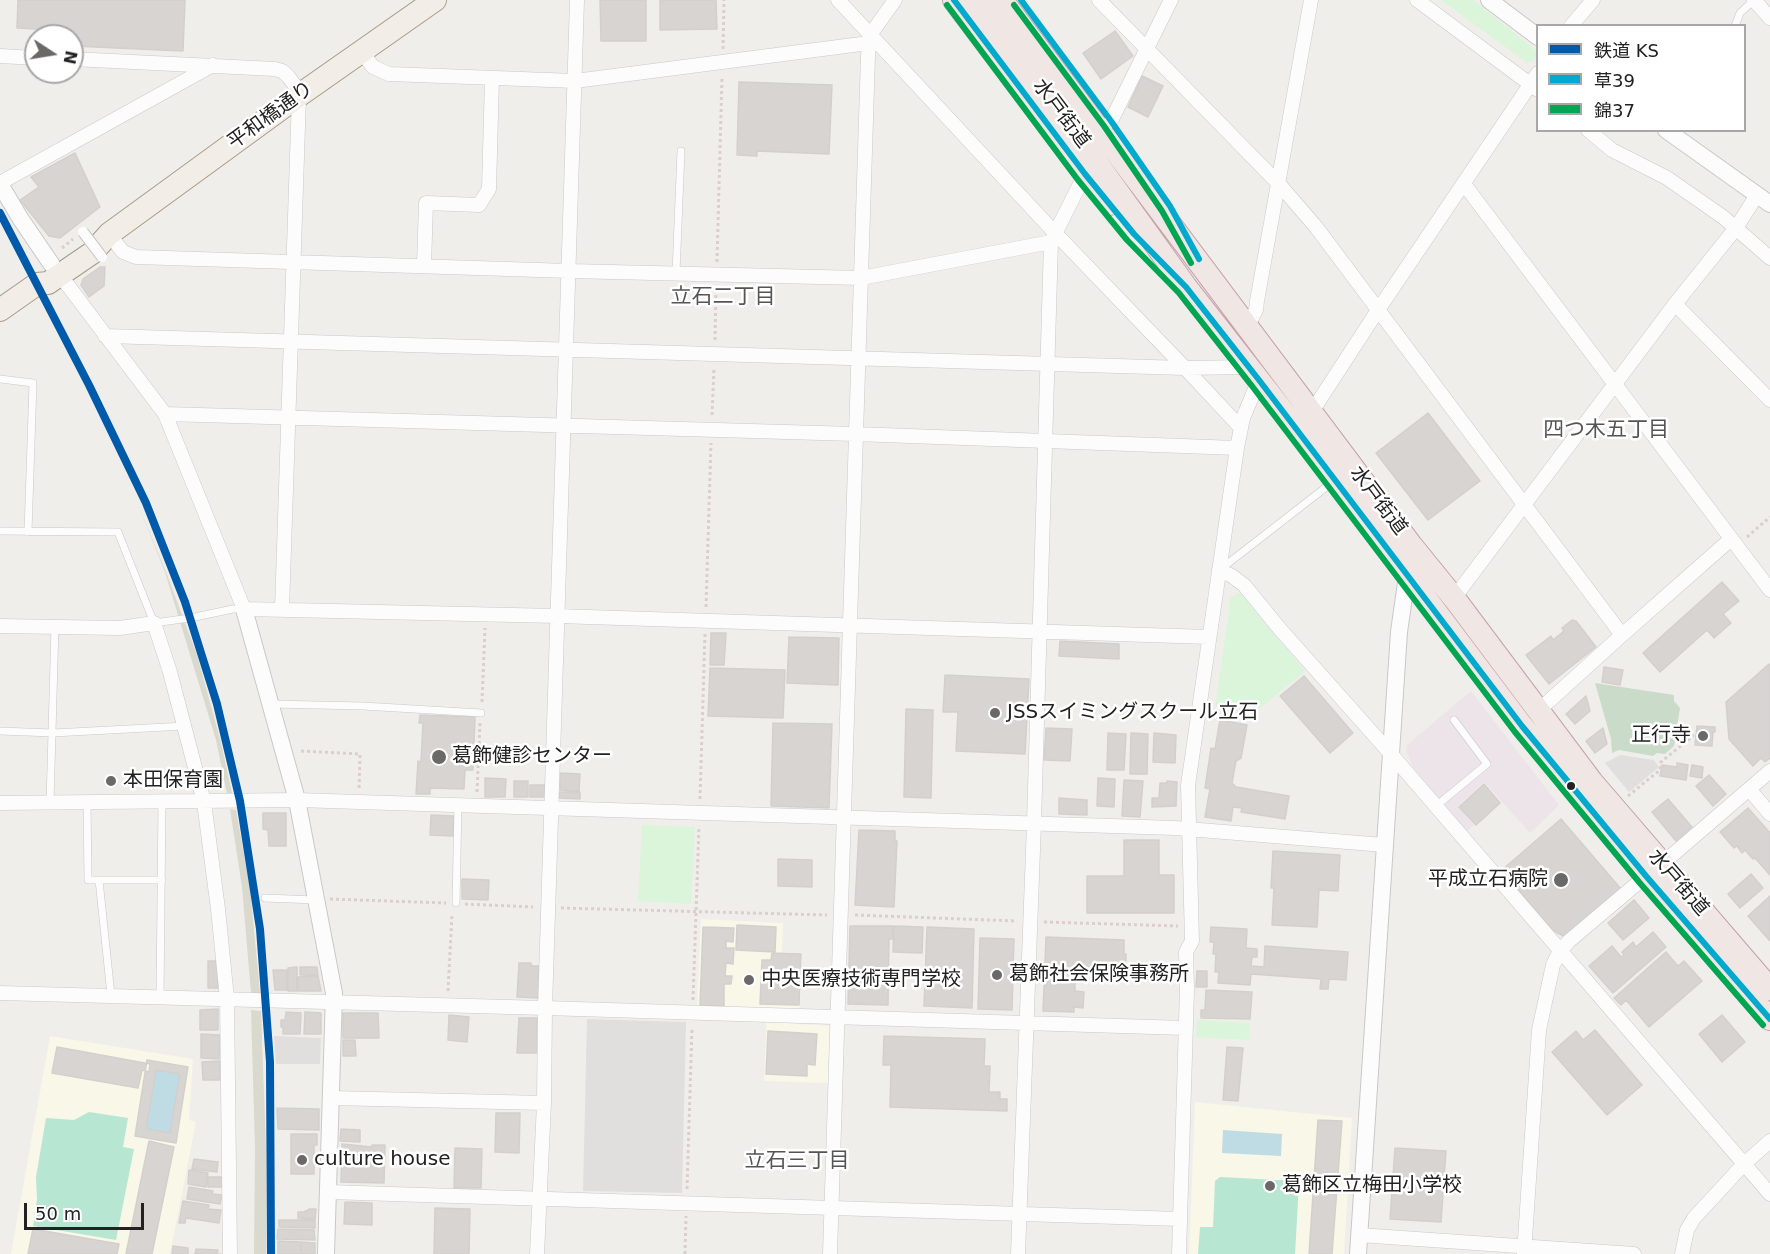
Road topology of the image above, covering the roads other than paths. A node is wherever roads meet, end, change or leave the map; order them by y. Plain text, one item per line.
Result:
1 (435, 0) edge
2 (577, 0) edge
3 (838, 0) edge
4 (895, 0) edge
5 (954, 0) edge
6 (977, 0) edge
7 (1002, 0) edge
8 (1021, 0) edge
9 (1099, 0) edge
10 (1171, 0) edge
11 (1311, 0) edge
12 (1417, 0) edge
13 (1489, 0) edge
14 (1593, 0) edge
15 (1754, 0) edge
16 (1770, 18) edge
17 (1573, 24) edge
18 (1736, 24) edge
19 (1536, 35) edge
20 (870, 39) junction
21 (1147, 49) junction
22 (362, 52) junction
23 (0, 56) edge
24 (24, 57) edge
25 (84, 60) edge
26 (213, 65) junction
27 (492, 78) junction
28 (575, 81) junction
29 (1535, 83) edge
30 (300, 95) junction
31 (1109, 130) junction
32 (1590, 132) edge
33 (1669, 132) edge
34 (681, 151) dead end
35 (1090, 166) junction
36 (0, 184) edge
37 (1279, 184) junction
38 (1464, 184) junction
39 (1763, 199) edge
40 (1736, 228) junction
41 (83, 231) dead end
42 (109, 234) junction
43 (1053, 238) junction
44 (102, 257) dead end
45 (1770, 258) edge
46 (294, 261) junction
47 (424, 266) junction
48 (56, 270) junction
49 (569, 271) junction
50 (676, 273) junction
51 (861, 278) junction
52 (1675, 304) junction
53 (0, 310) edge
54 (1378, 310) junction
55 (1247, 327) junction
56 (105, 336) junction
57 (291, 342) junction
58 (566, 349) junction
59 (858, 358) junction
60 (1047, 363) junction
61 (1185, 368) junction
62 (1254, 374) junction
63 (0, 379) edge
64 (1616, 385) junction
65 (1770, 400) edge
66 (1311, 412) junction
67 (165, 414) junction
68 (288, 418) junction
69 (564, 426) junction
70 (1241, 428) junction
71 (855, 434) junction
72 (1045, 441) junction
73 (1237, 448) junction
74 (1336, 479) junction
75 (1524, 504) junction
76 (0, 531) edge
77 (28, 532) junction
78 (1734, 543) junction
79 (1411, 545) junction
80 (1220, 570) junction
81 (1407, 576) junction
82 (1770, 590) edge
83 (1439, 592) junction
84 (244, 609) junction
85 (282, 609) junction
86 (557, 616) junction
87 (154, 623) junction
88 (0, 626) edge
89 (55, 626) junction
90 (849, 626) junction
91 (1040, 633) junction
92 (1622, 635) junction
93 (1209, 637) junction
94 (271, 704) junction
95 (1538, 711) junction
96 (481, 713) dead end
97 (1454, 720) dead end
98 (185, 726) junction
99 (0, 731) edge
100 (53, 733) junction
101 (1391, 754) junction
102 (1770, 771) edge
103 (1749, 789) junction
104 (297, 800) junction
105 (87, 802) junction
106 (162, 802) junction
107 (204, 802) junction
108 (0, 803) edge
109 (50, 803) junction
110 (459, 805) junction
111 (1436, 806) junction
112 (552, 808) junction
113 (1770, 814) edge
114 (843, 817) junction
115 (1034, 823) junction
116 (1189, 830) junction
117 (1384, 845) junction
118 (1654, 870) junction
119 (99, 880) junction
120 (162, 880) junction
121 (265, 898) dead end
122 (316, 899) junction
123 (456, 903) road end
124 (1560, 951) junction
125 (1770, 990) edge
126 (0, 993) edge
127 (111, 995) junction
128 (160, 997) junction
129 (227, 999) junction
130 (334, 1002) junction
131 (545, 1008) junction
132 (837, 1017) junction
133 (1770, 1019) edge
134 (1027, 1023) junction
135 (1185, 1028) junction
136 (331, 1098) junction
137 (544, 1103) junction
138 (1770, 1141) edge
139 (1744, 1164) junction
140 (328, 1192) junction
141 (1770, 1194) edge
142 (539, 1200) junction
143 (831, 1208) junction
144 (1019, 1215) junction
145 (1180, 1220) junction
146 (1359, 1235) junction
147 (1524, 1250) edge
148 (230, 1254) edge
149 (326, 1254) edge
150 (537, 1254) edge
151 (830, 1254) edge
152 (1018, 1254) edge
153 (1179, 1254) edge
154 (1358, 1254) edge
155 (1634, 1254) edge
156 (1682, 1254) edge

1 - 22 main road, 平和橋通り
2 - 28 street
3 - 20 street
4 - 20 street
5 - 35 highway
6 - 35 highway, 水戸街道
7 - 31 highway, 水戸街道
8 - 31 highway
9 - 21 street
10 - 21 street
11 - 37 street
12 - 29 street
13 - 19 street
14 - 17 street
15 - 16 street
15 - 18 lane
20 - 28 street
20 - 43 street
20 - 51 street
21 - 31 street
21 - 37 street
22 - 27 street
22 - 30 main road, 平和橋通り
23 - 24 street
25 - 26 street
26 - 30 street
26 - 36 street
27 - 28 street
27 - 47 street
28 - 49 street
29 - 38 street
30 - 42 main road, 平和橋通り
30 - 46 street
31 - 55 highway, 水戸街道
32 - 40 street
33 - 39 street
34 - 50 lane
35 - 43 street
35 - 62 highway, 水戸街道
36 - 48 street
37 - 54 street
37 - 55 street
38 - 54 street
38 - 64 street
39 - 40 street
40 - 45 street
40 - 52 street
41 - 44 street, bridge
42 - 46 street
42 - 48 main road, 平和橋通り
43 - 51 street
43 - 60 street
43 - 61 street
46 - 47 street
46 - 57 street
47 - 49 street
48 - 53 main road, 平和橋通り
48 - 56 street
49 - 50 street
49 - 58 street
50 - 51 street
51 - 59 street
52 - 64 street
52 - 65 street
54 - 66 street
54 - 75 street
55 - 66 highway, 水戸街道
56 - 57 street
56 - 67 street
57 - 58 street
57 - 68 street
58 - 59 street
58 - 69 street
59 - 60 street
59 - 71 street
60 - 61 street
60 - 72 street
61 - 62 street
61 - 70 street
62 - 70 street
62 - 74 highway, 水戸街道
63 - 77 lane
64 - 75 street
64 - 78 street
66 - 79 highway, 水戸街道
67 - 68 street
67 - 84 street
68 - 69 street
68 - 85 street
69 - 71 street
69 - 86 street
70 - 73 street
71 - 72 street
71 - 90 street
72 - 73 street
72 - 91 street
73 - 80 street
74 - 80 lane
74 - 81 highway, 水戸街道
75 - 83 street
75 - 92 street
76 - 77 lane
77 - 87 lane
78 - 82 street
78 - 92 street
79 - 81 highway
79 - 83 highway, 水戸街道
80 - 93 street
80 - 101 street
81 - 83 highway
81 - 101 street
83 - 95 highway, 水戸街道
83 - 118 highway, 水戸街道
84 - 85 street
84 - 87 lane
84 - 94 street
85 - 86 street
86 - 90 street
86 - 112 street
87 - 89 street
87 - 98 street
88 - 89 street
89 - 100 lane
90 - 91 street
90 - 114 street
91 - 93 street
91 - 115 street
92 - 95 street
93 - 116 street
94 - 96 lane
94 - 104 street
95 - 118 highway, 水戸街道
97 - 111 lane
98 - 100 lane
98 - 107 street
99 - 100 lane
100 - 109 lane
101 - 111 street
101 - 117 street
102 - 103 street
103 - 113 street
103 - 118 street
104 - 107 street
104 - 110 street
104 - 122 street
105 - 106 street
105 - 109 street
105 - 119 lane
106 - 107 street
106 - 120 lane
107 - 129 street
108 - 109 street
110 - 112 street
110 - 123 lane
111 - 124 street
112 - 114 street
112 - 131 street
114 - 115 street
114 - 132 street
115 - 116 street
115 - 134 street
116 - 117 street
116 - 135 street
117 - 146 street
118 - 124 street
118 - 125 highway, 水戸街道
118 - 133 highway, 水戸街道
119 - 120 lane
119 - 127 lane
120 - 128 lane
121 - 122 lane
122 - 130 street
124 - 139 street
124 - 147 street
126 - 127 street
127 - 128 street
128 - 129 street
129 - 130 street
129 - 148 street
130 - 131 street
130 - 136 street
131 - 132 street
131 - 137 street
132 - 134 street
132 - 143 street
134 - 135 street
134 - 144 street
135 - 145 street
136 - 137 street
136 - 140 street
137 - 142 street
138 - 139 street
139 - 141 street
139 - 156 street
140 - 142 street
140 - 149 street
142 - 143 street
142 - 150 street
143 - 144 street
143 - 151 street
144 - 145 street
144 - 152 street
145 - 153 street
146 - 147 street
146 - 154 street
147 - 155 street

